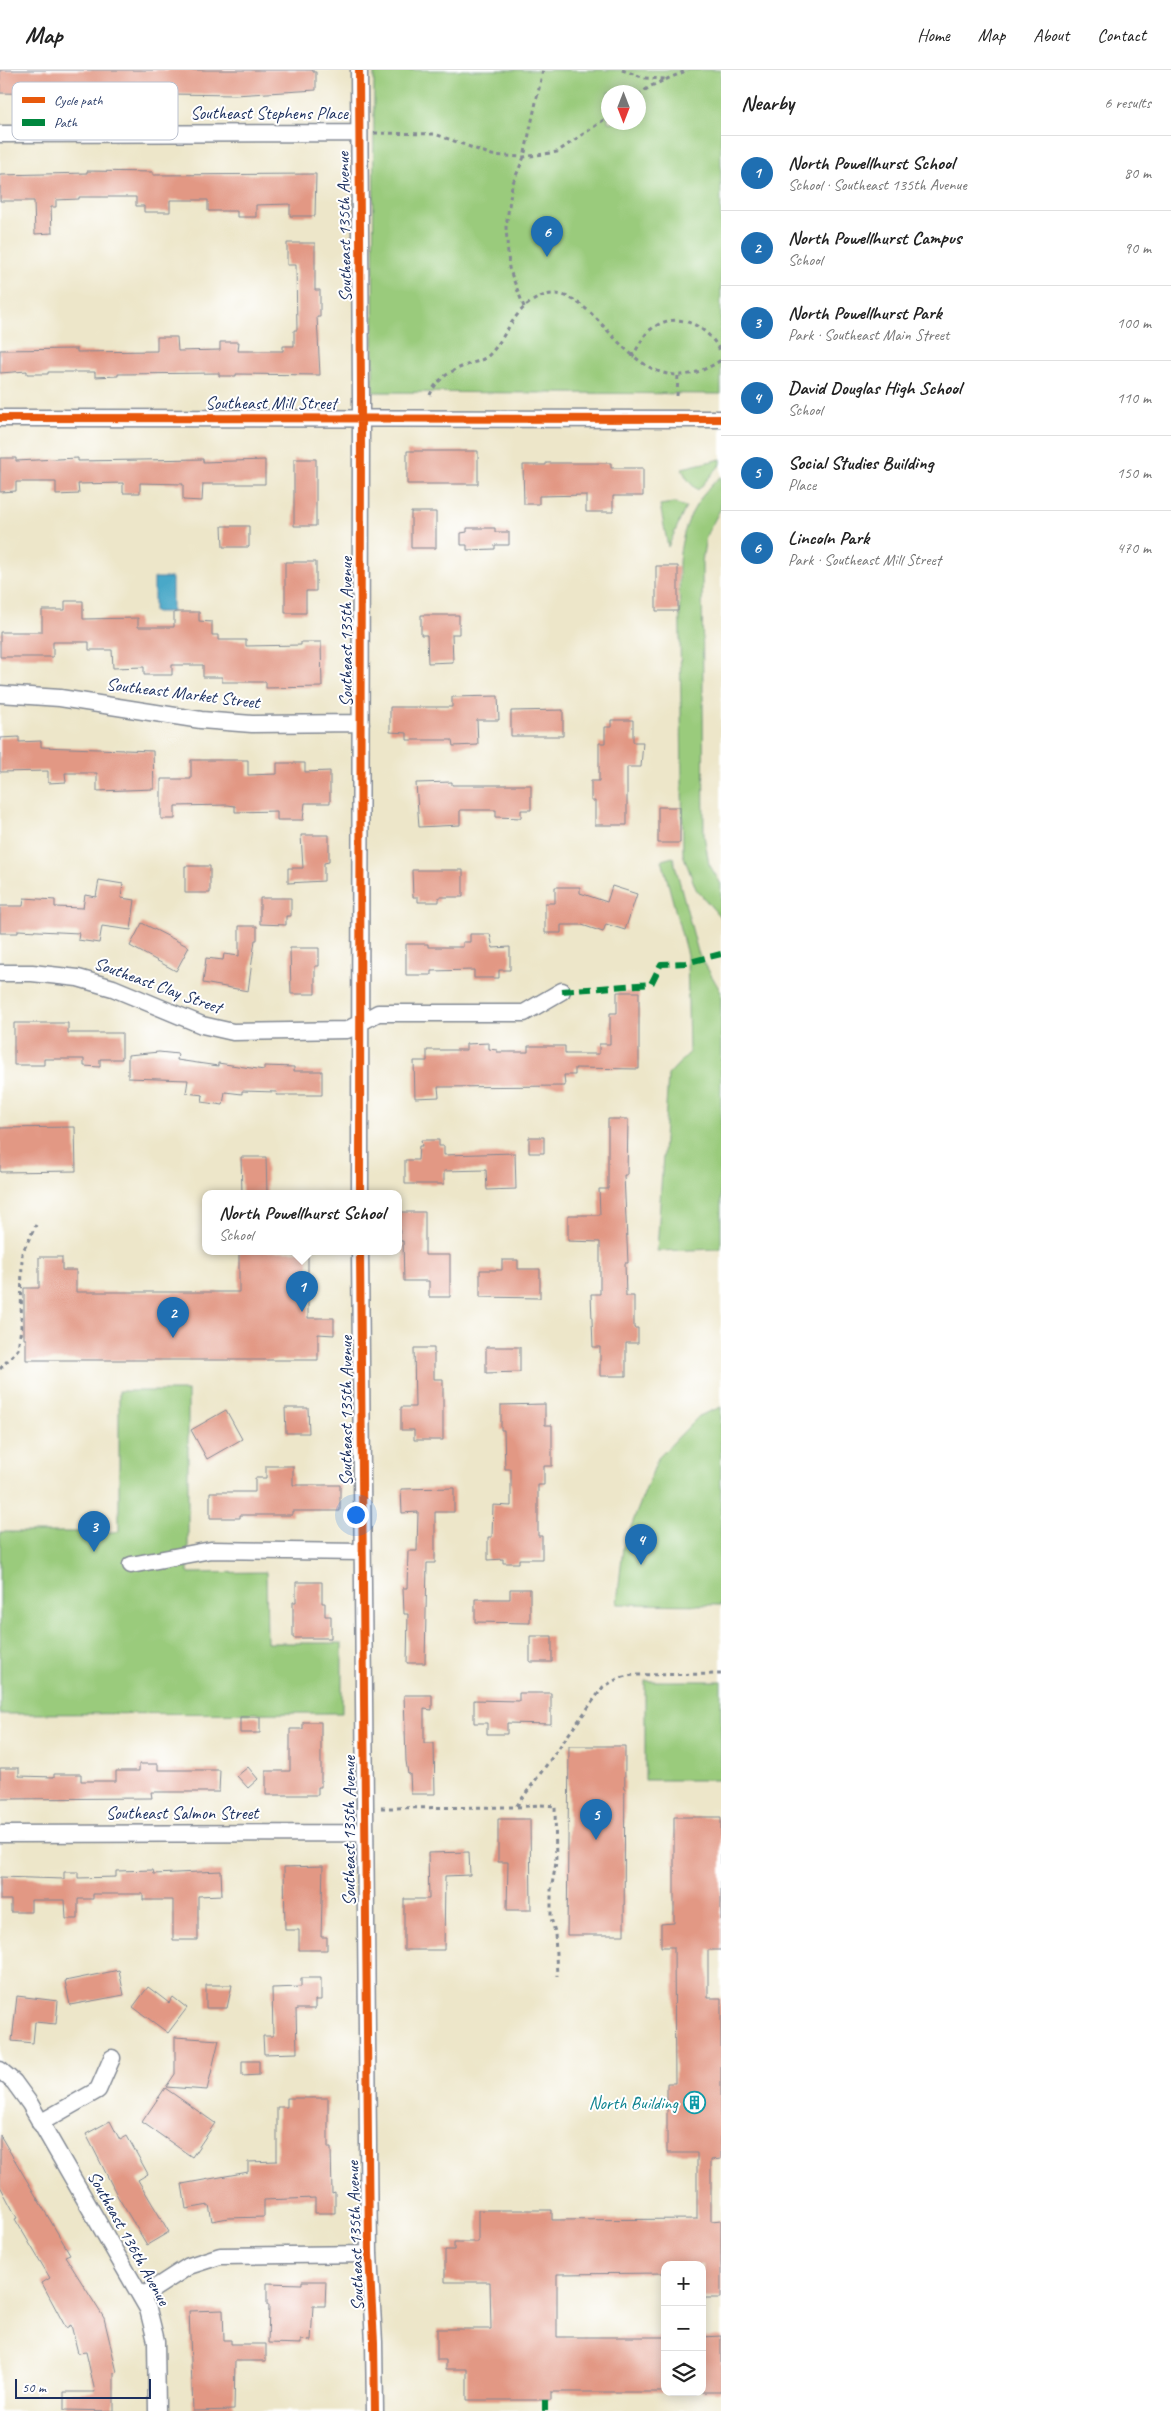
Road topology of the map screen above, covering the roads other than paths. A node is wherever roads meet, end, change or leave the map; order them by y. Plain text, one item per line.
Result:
1 (359, 70) edge
2 (358, 133) junction
3 (178, 134) edge
4 (0, 418) edge
5 (361, 418) junction
6 (721, 419) edge
7 (0, 694) edge
8 (361, 723) junction
9 (0, 973) edge
10 (562, 991) dead end
11 (360, 1023) junction
12 (360, 1190) edge
13 (360, 1255) edge
14 (362, 1552) junction
15 (131, 1565) dead end
16 (364, 1833) junction
17 (0, 1834) edge
18 (112, 2058) dead end
19 (0, 2070) edge
20 (40, 2123) junction
21 (369, 2254) junction
22 (141, 2297) junction
23 (157, 2411) edge
24 (375, 2411) edge

1 - 2 street, Southeast 135th Avenue
2 - 3 street, Southeast Stephens Place
2 - 5 street, Southeast 135th Avenue
4 - 5 street, Southeast Mill Street
5 - 6 street, Southeast Mill Street
5 - 8 street, Southeast 135th Avenue
7 - 8 street, Southeast Market Street
8 - 11 street, Southeast 135th Avenue
9 - 11 street, Southeast Clay Street
10 - 11 street, Southeast Clay Street
11 - 12 street, Southeast 135th Avenue
13 - 14 street, Southeast 135th Avenue
14 - 15 street
14 - 16 street, Southeast 135th Avenue
16 - 17 street, Southeast Salmon Street
16 - 21 street, Southeast 135th Avenue
18 - 20 street
19 - 20 street, Southeast 136th Avenue
20 - 22 street, Southeast 136th Avenue
21 - 22 street
21 - 24 street, Southeast 135th Avenue
22 - 23 street, Southeast 136th Avenue

